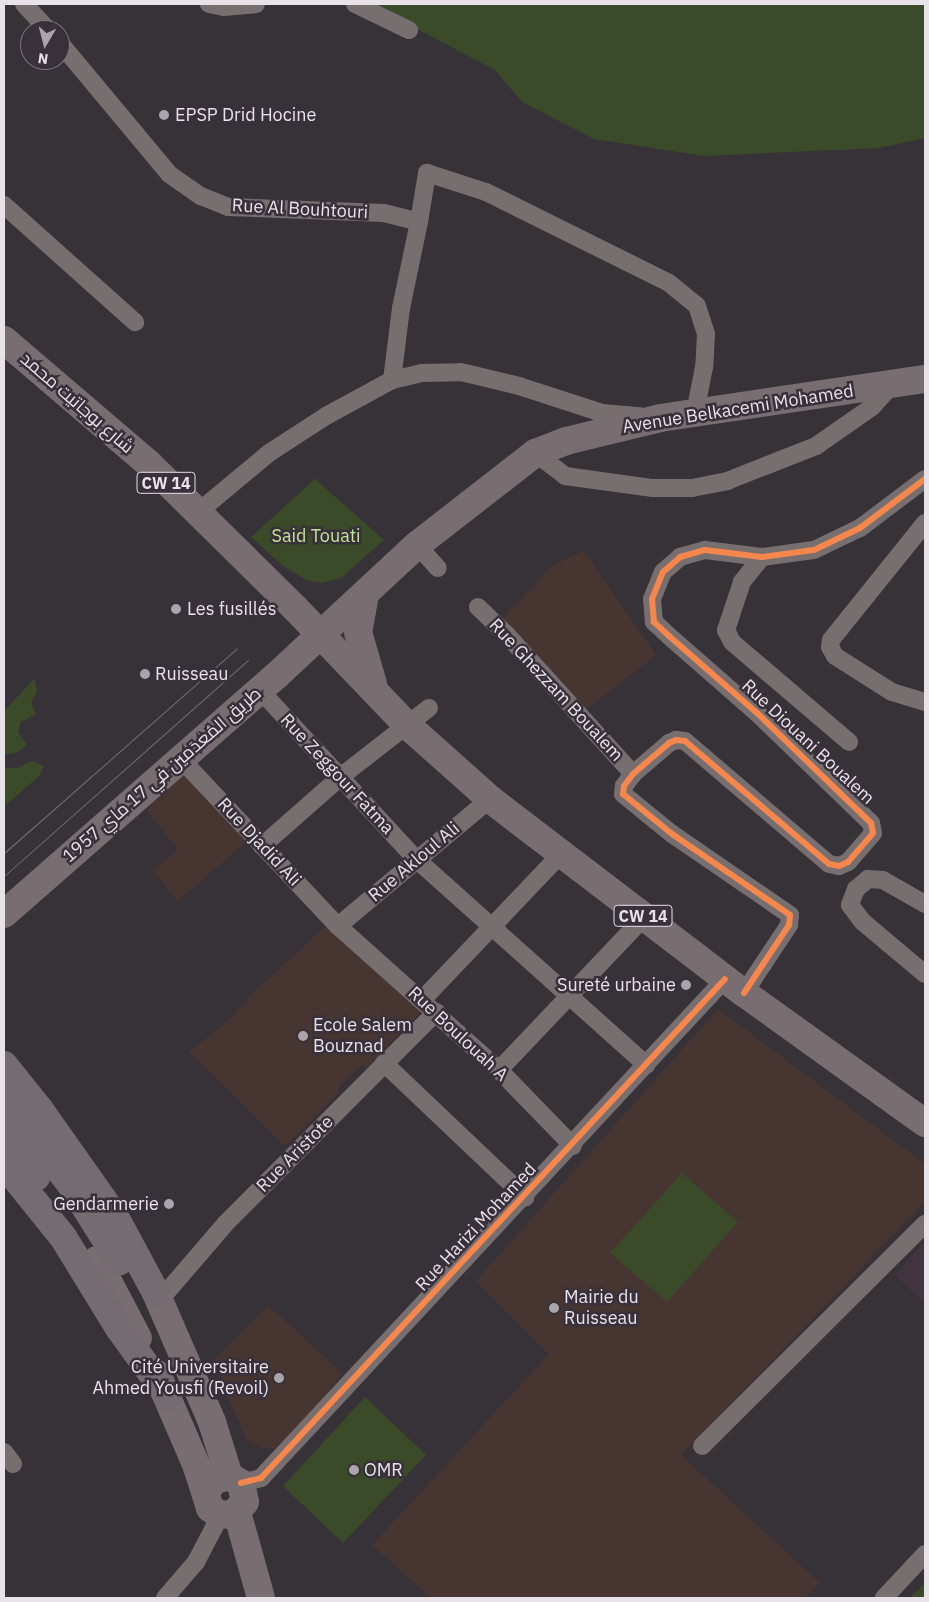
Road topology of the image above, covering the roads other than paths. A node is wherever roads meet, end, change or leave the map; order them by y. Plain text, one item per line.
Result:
1 (24, 4) edge
2 (209, 4) edge
3 (256, 4) edge
4 (355, 4) edge
5 (39, 20) edge
6 (408, 30) dead end
7 (70, 55) edge
8 (4, 205) edge
9 (419, 222) junction
10 (135, 322) dead end
11 (4, 340) edge
12 (925, 379) edge
13 (392, 380) junction
14 (894, 383) junction
15 (695, 413) junction
16 (660, 418) junction
17 (535, 453) junction
18 (925, 479) edge
19 (197, 513) junction
20 (925, 523) edge
21 (417, 545) junction
22 (762, 557) junction
23 (438, 568) dead end
24 (365, 594) junction
25 (478, 608) dead end
26 (320, 635) junction
27 (259, 689) junction
28 (375, 691) junction
29 (925, 702) edge
30 (429, 708) dead end
31 (407, 726) junction
32 (849, 742) dead end
33 (180, 758) junction
34 (633, 774) junction
35 (339, 778) junction
36 (490, 799) junction
37 (262, 846) junction
38 (560, 855) junction
39 (416, 859) junction
40 (925, 904) edge
41 (4, 914) edge
42 (644, 917) junction
43 (338, 926) junction
44 (490, 926) junction
45 (925, 974) edge
46 (735, 986) junction
47 (567, 997) junction
48 (422, 1000) junction
49 (436, 1012) junction
50 (384, 1063) junction
51 (4, 1065) edge
52 (646, 1065) junction
53 (499, 1070) junction
54 (4, 1098) edge
55 (925, 1123) edge
56 (4, 1135) edge
57 (573, 1146) junction
58 (4, 1164) edge
59 (525, 1197) junction
60 (925, 1224) edge
61 (97, 1260) joint
62 (158, 1297) junction
63 (168, 1396) junction
64 (702, 1446) dead end
65 (235, 1480) junction
66 (220, 1509) junction
67 (925, 1554) edge
68 (165, 1598) edge
69 (242, 1598) edge
70 (261, 1598) edge
71 (884, 1598) edge

1 - 5 street
2 - 3 street
4 - 6 street
7 - 9 street, Rue Al Bouhtouri
8 - 10 street
9 - 13 street
9 - 15 street
11 - 19 main road, شارع بوجاتيت محمد / CW 14
12 - 14 main road, Avenue Belkacemi Mohamed
13 - 16 street
13 - 19 street
14 - 15 main road, Avenue Belkacemi Mohamed
14 - 17 street
15 - 16 main road, Avenue Belkacemi Mohamed
16 - 17 main road, Avenue Belkacemi Mohamed
17 - 21 main road, Avenue Belkacemi Mohamed
18 - 22 street, Rue Diouani Boualem
19 - 26 main road, شارع بوجاتيت محمد / CW 14
20 - 29 street
21 - 23 street
21 - 24 main road, Avenue Belkacemi Mohamed
22 - 32 street
22 - 34 street, Rue Diouani Boualem
24 - 26 main road, طريق المُعدَمين في 17 ماي 1957
24 - 28 main road
25 - 34 street, Rue Ghezzam Boualem
26 - 27 main road, طريق المُعدَمين في 17 ماي 1957
26 - 28 main road, CW 14
27 - 33 main road, طريق المُعدَمين في 17 ماي 1957
27 - 35 street, Rue Zeggour Fatma
28 - 31 main road, CW 14
30 - 31 street
31 - 35 street
31 - 36 main road, CW 14
33 - 37 street, Rue Djadid Ali
33 - 41 main road, طريق المُعدَمين في 17 ماي 1957
34 - 46 street, Rue Diouani Boualem
35 - 37 street
35 - 39 street, Rue Zeggour Fatma
36 - 38 main road, CW 14
36 - 39 street, Rue Akloul Ali
37 - 43 street, Rue Djadid Ali
38 - 42 main road, CW 14
38 - 44 street
39 - 43 street, Rue Akloul Ali
39 - 44 street, Rue Zeggour Fatma
40 - 45 street
42 - 46 main road, CW 14
42 - 47 street
43 - 48 street, Rue Boulouah A
44 - 47 street, Rue Zeggour Fatma
44 - 48 street
46 - 52 street, Rue Harizi Mohamed
46 - 55 main road, CW 14
47 - 52 street, Rue Zeggour Fatma
47 - 53 street
48 - 49 street, Rue Boulouah A
49 - 50 street, Rue Aristote
49 - 53 street, Rue Boulouah A
50 - 59 street
50 - 62 street, Rue Aristote
51 - 62 highway
52 - 57 street, Rue Harizi Mohamed
53 - 57 street, Rue Boulouah A
54 - 62 highway
56 - 61 highway
57 - 59 street, Rue Harizi Mohamed
58 - 63 highway
59 - 65 street, Rue Harizi Mohamed
60 - 64 street
61 - 63 main road
62 - 65 main road
63 - 66 main road
65 - 66 main road
65 - 66 main road
66 - 68 street
66 - 69 main road
66 - 70 main road
67 - 71 street

